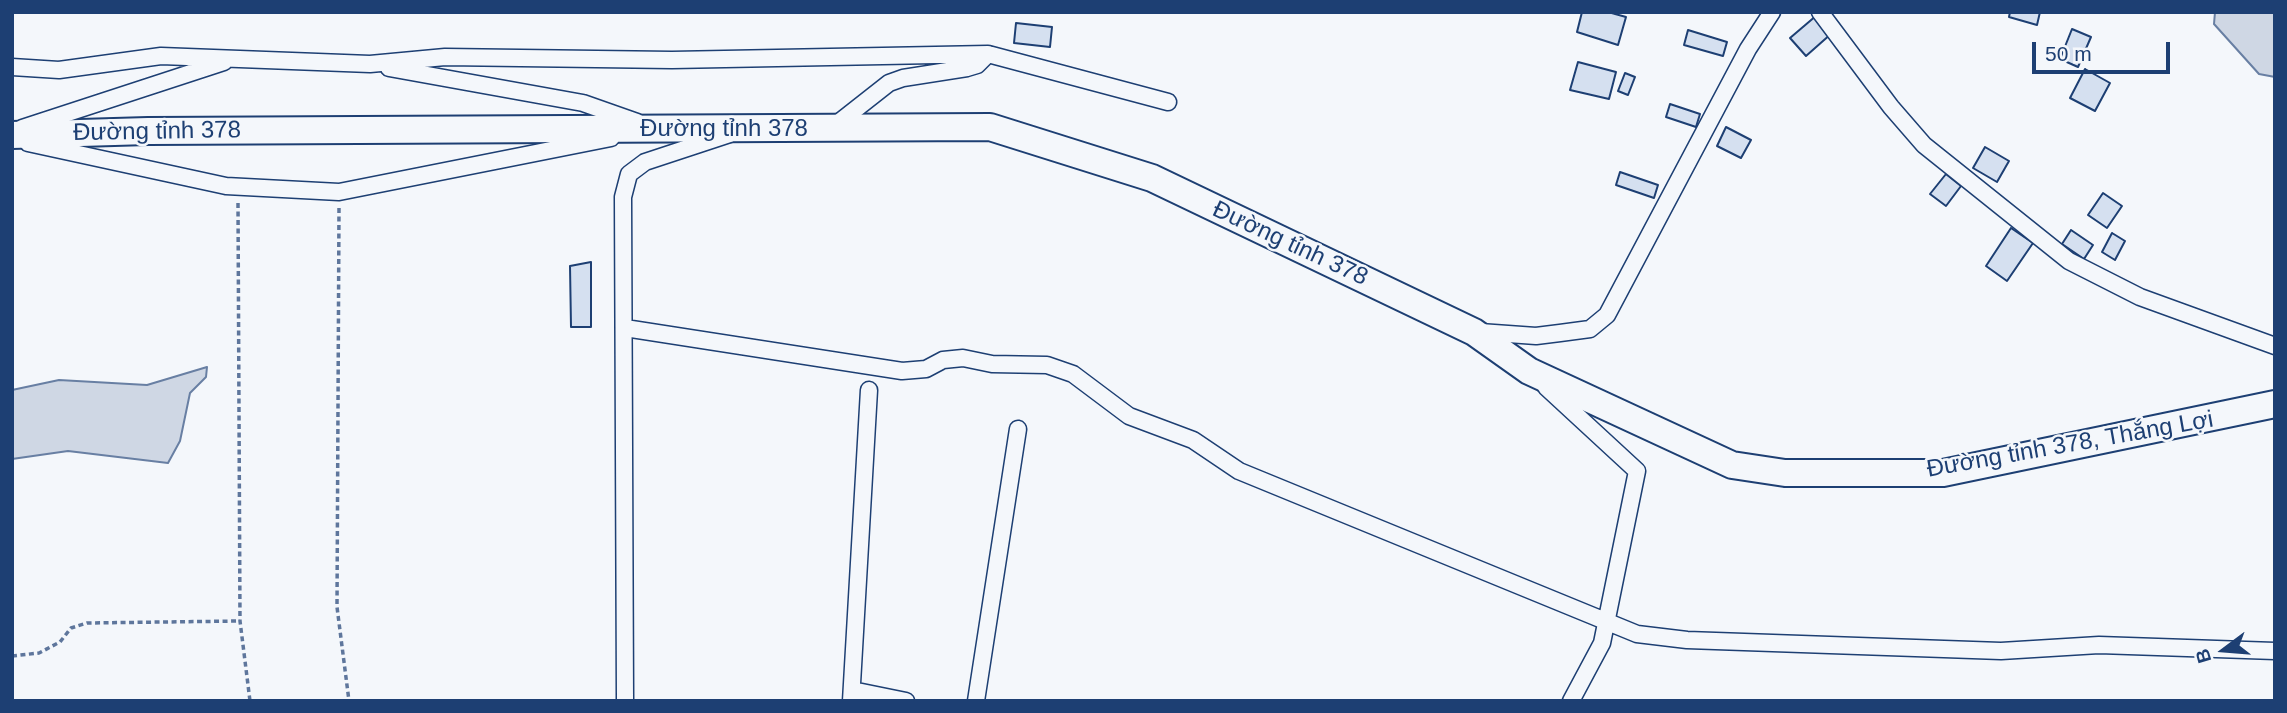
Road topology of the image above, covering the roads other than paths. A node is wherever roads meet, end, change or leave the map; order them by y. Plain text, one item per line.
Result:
1 (1772, 12) edge
2 (1820, 12) edge
3 (988, 54) junction
4 (236, 58) junction
5 (370, 64) junction
6 (12, 67) edge
7 (1168, 102) dead end
8 (831, 128) junction
9 (654, 129) junction
10 (746, 129) junction
11 (12, 135) edge
12 (1402, 297) joint
13 (625, 328) junction
14 (1474, 332) junction
15 (2275, 346) edge
16 (1529, 371) junction
17 (869, 390) dead end
18 (2275, 404) edge
19 (1018, 429) dead end
20 (1606, 621) junction
21 (2275, 651) edge
22 (852, 695) edge
23 (625, 701) edge
24 (906, 701) edge
25 (976, 701) edge
26 (1571, 701) edge

1 - 14 street
2 - 15 street
3 - 5 street
3 - 7 street
3 - 8 street
4 - 5 street
4 - 6 street
4 - 11 street
5 - 9 street
8 - 10 main road, Đường tỉnh 378
8 - 12 main road, Đường tỉnh 378
9 - 10 main road, Đường tỉnh 378
9 - 11 main road, Đường tỉnh 378
9 - 11 street
10 - 13 street
12 - 14 main road, Đường tỉnh 378, Thắng Lợi
13 - 20 street
13 - 23 street
14 - 16 main road, Đường tỉnh 378, Thắng Lợi
16 - 18 main road, Đường tỉnh 378, Thắng Lợi
16 - 20 street
17 - 22 street
19 - 25 street
20 - 21 street
20 - 26 street
22 - 24 street

